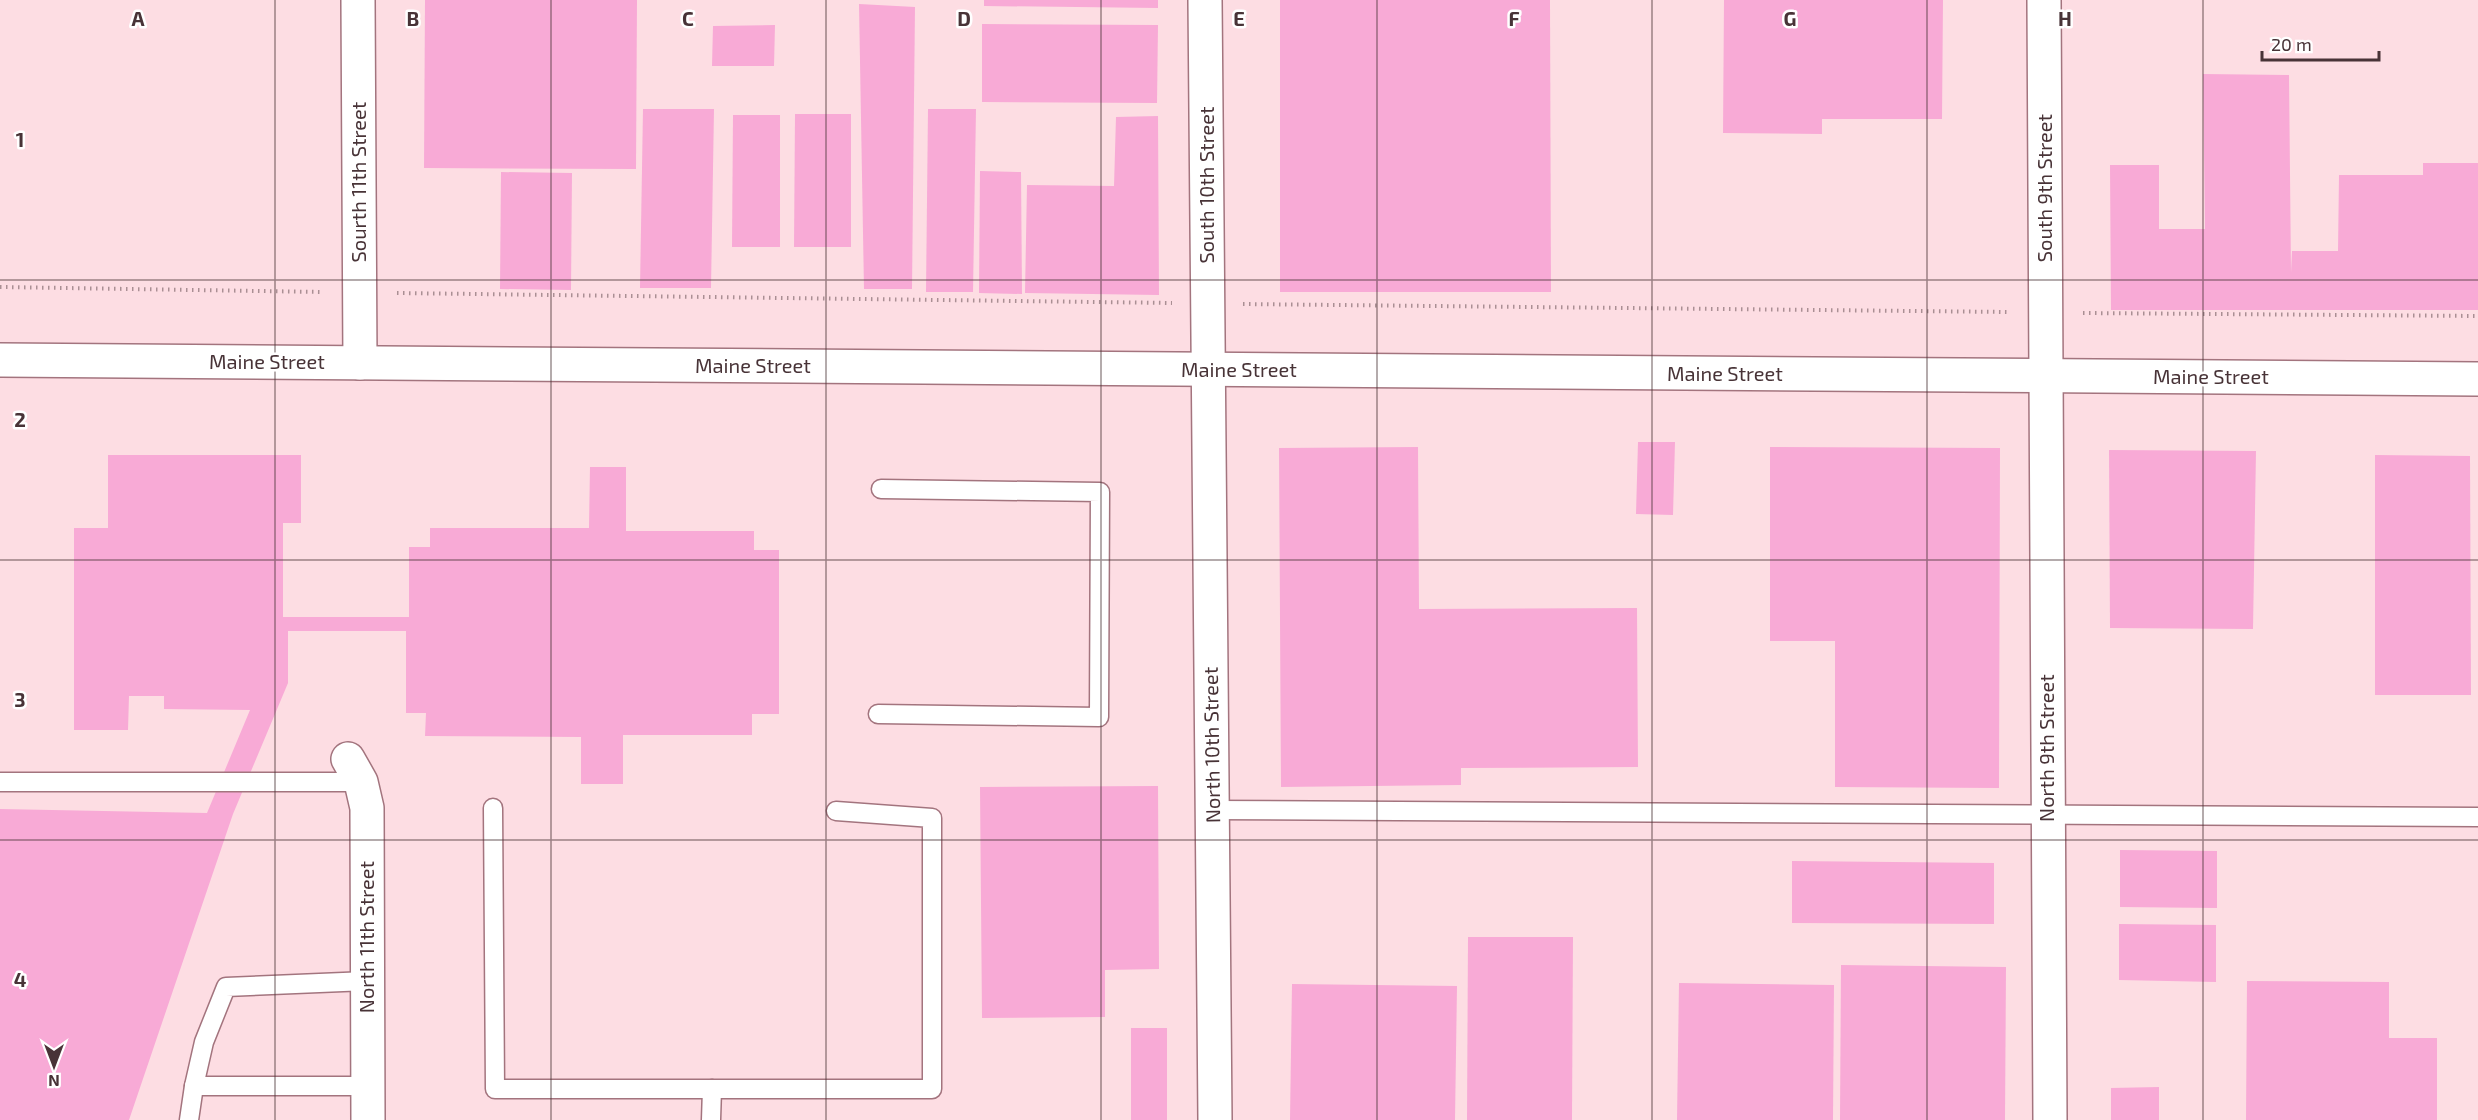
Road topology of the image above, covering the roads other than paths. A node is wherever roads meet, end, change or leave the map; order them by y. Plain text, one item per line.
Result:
1 (358, 0) edge
2 (1205, 0) edge
3 (2044, 0) edge
4 (0, 360) edge
5 (360, 363) junction
6 (1208, 370) junction
7 (2045, 376) junction
8 (2478, 380) edge
9 (881, 489) dead end
10 (878, 714) dead end
11 (354, 770) joint
12 (0, 782) edge
13 (493, 808) dead end
14 (1212, 810) junction
15 (836, 812) dead end
16 (2048, 814) junction
17 (2478, 817) edge
18 (367, 981) junction
19 (194, 1086) junction
20 (368, 1086) junction
21 (712, 1089) junction
22 (189, 1120) edge
23 (368, 1120) edge
24 (711, 1120) edge
25 (1215, 1120) edge
26 (2050, 1120) edge

1 - 5 street, Sourth 11th Street
2 - 6 street, South 10th Street
3 - 7 street, South 9th Street
4 - 5 street, Maine Street
5 - 6 street, Maine Street
6 - 7 street, Maine Street
6 - 14 street, North 10th Street
7 - 8 street, Maine Street
7 - 16 street, North 9th Street
9 - 10 lane
11 - 12 lane
11 - 18 street, North 11th Street
13 - 21 lane
14 - 16 lane
14 - 25 street, North 10th Street
15 - 21 lane
16 - 17 lane
16 - 26 street, North 9th Street
18 - 19 lane
18 - 20 street, North 11th Street
19 - 20 lane
19 - 22 lane
20 - 23 street, North 11th Street
21 - 24 lane

